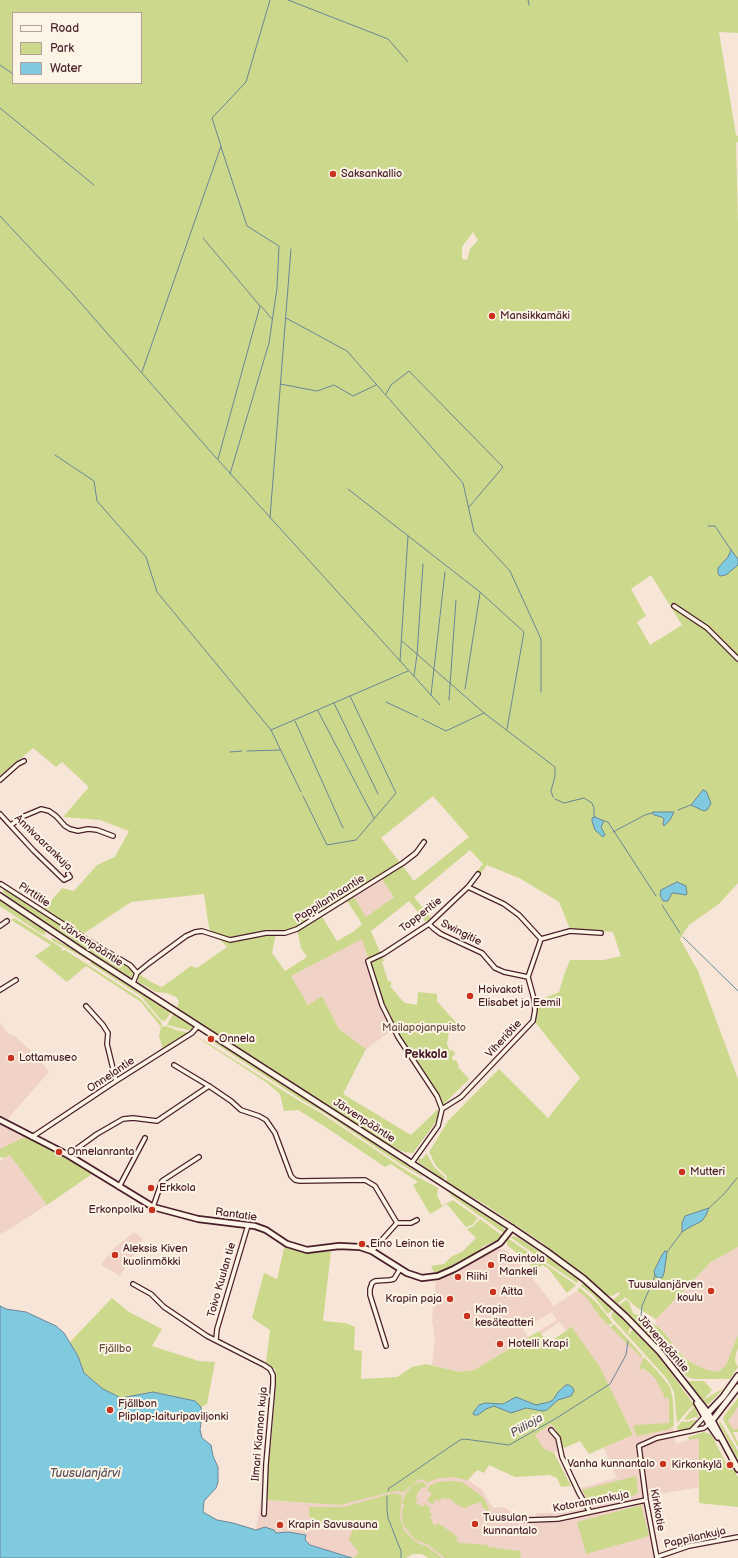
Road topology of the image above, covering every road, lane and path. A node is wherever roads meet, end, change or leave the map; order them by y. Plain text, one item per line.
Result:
1 (674, 606) dead end
2 (738, 659) edge
3 (24, 762) dead end
4 (0, 780) edge
5 (0, 814) edge
6 (11, 825) junction
7 (113, 836) dead end
8 (424, 842) dead end
9 (68, 874) dead end
10 (478, 874) dead end
11 (1, 884) edge
12 (468, 887) junction
13 (0, 896) edge
14 (7, 921) dead end
15 (429, 924) junction
16 (0, 926) edge
17 (601, 933) dead end
18 (541, 939) junction
19 (137, 973) junction
20 (528, 977) junction
21 (16, 980) dead end
22 (132, 983) junction
23 (0, 990) edge
24 (86, 1006) dead end
25 (198, 1026) junction
26 (174, 1065) dead end
27 (116, 1081) junction
28 (209, 1086) junction
29 (442, 1109) junction
30 (0, 1120) edge
31 (32, 1137) junction
32 (145, 1138) dead end
33 (68, 1155) junction
34 (199, 1157) dead end
35 (411, 1164) junction
36 (119, 1187) junction
37 (153, 1207) junction
38 (417, 1220) dead end
39 (397, 1223) junction
40 (248, 1225) junction
41 (512, 1228) junction
42 (372, 1251) junction
43 (400, 1269) junction
44 (133, 1284) dead end
45 (216, 1339) junction
46 (386, 1346) dead end
47 (738, 1376) edge
48 (738, 1387) edge
49 (706, 1415) junction
50 (711, 1422) junction
51 (551, 1430) dead end
52 (690, 1432) junction
53 (738, 1469) edge
54 (646, 1500) junction
55 (590, 1512) junction
56 (264, 1514) dead end
57 (491, 1516) dead end
58 (738, 1537) edge
59 (657, 1557) edge

1 - 2 street
3 - 4 street
5 - 6 street, Annivaarankuja
6 - 7 street
6 - 9 street, Annivaarankuja
8 - 19 street, Pappilanhaantie
10 - 12 street, Topperitie
11 - 19 street, Pirttitie
12 - 15 street, Topperitie
12 - 18 street
13 - 22 main road, Järvenpääntie
14 - 16 street
15 - 20 street, Swingitie
15 - 29 street, Topperitie
17 - 18 street
18 - 20 street
19 - 22 street, Pappilanhaantie
20 - 29 street, Viheriötie
21 - 23 street
22 - 25 main road, Järvenpääntie
24 - 27 street
25 - 27 street, Onnelantie
25 - 35 main road, Järvenpääntie
26 - 28 street
27 - 31 street, Onnelantie
28 - 33 street
28 - 39 street
29 - 35 street
30 - 31 street, Rantatie
31 - 33 street, Rantatie
32 - 36 street
33 - 36 street, Rantatie
34 - 37 street
35 - 41 main road, Järvenpääntie
36 - 37 street, Rantatie
37 - 40 street, Rantatie
38 - 39 street
39 - 42 street
40 - 42 street, Rantatie
40 - 45 street, Toivo Kuulan tie
41 - 43 street, Rantatie
41 - 49 main road, Järvenpääntie
42 - 43 street, Rantatie
43 - 46 street
44 - 45 street, Ilmari Kiannon kuja
45 - 56 street, Ilmari Kiannon kuja
47 - 49 main road
48 - 50 main road
49 - 50 main road, Järvenpääntie
49 - 52 street
50 - 52 street, Kirkkotie
50 - 53 main road, Järvenpääntie
51 - 55 street
52 - 54 street, Kirkkotie
54 - 55 street, Kotorannankuja
54 - 59 street, Kirkkotie
55 - 57 street, Kotorannankuja
58 - 59 street, Pappilankuja

